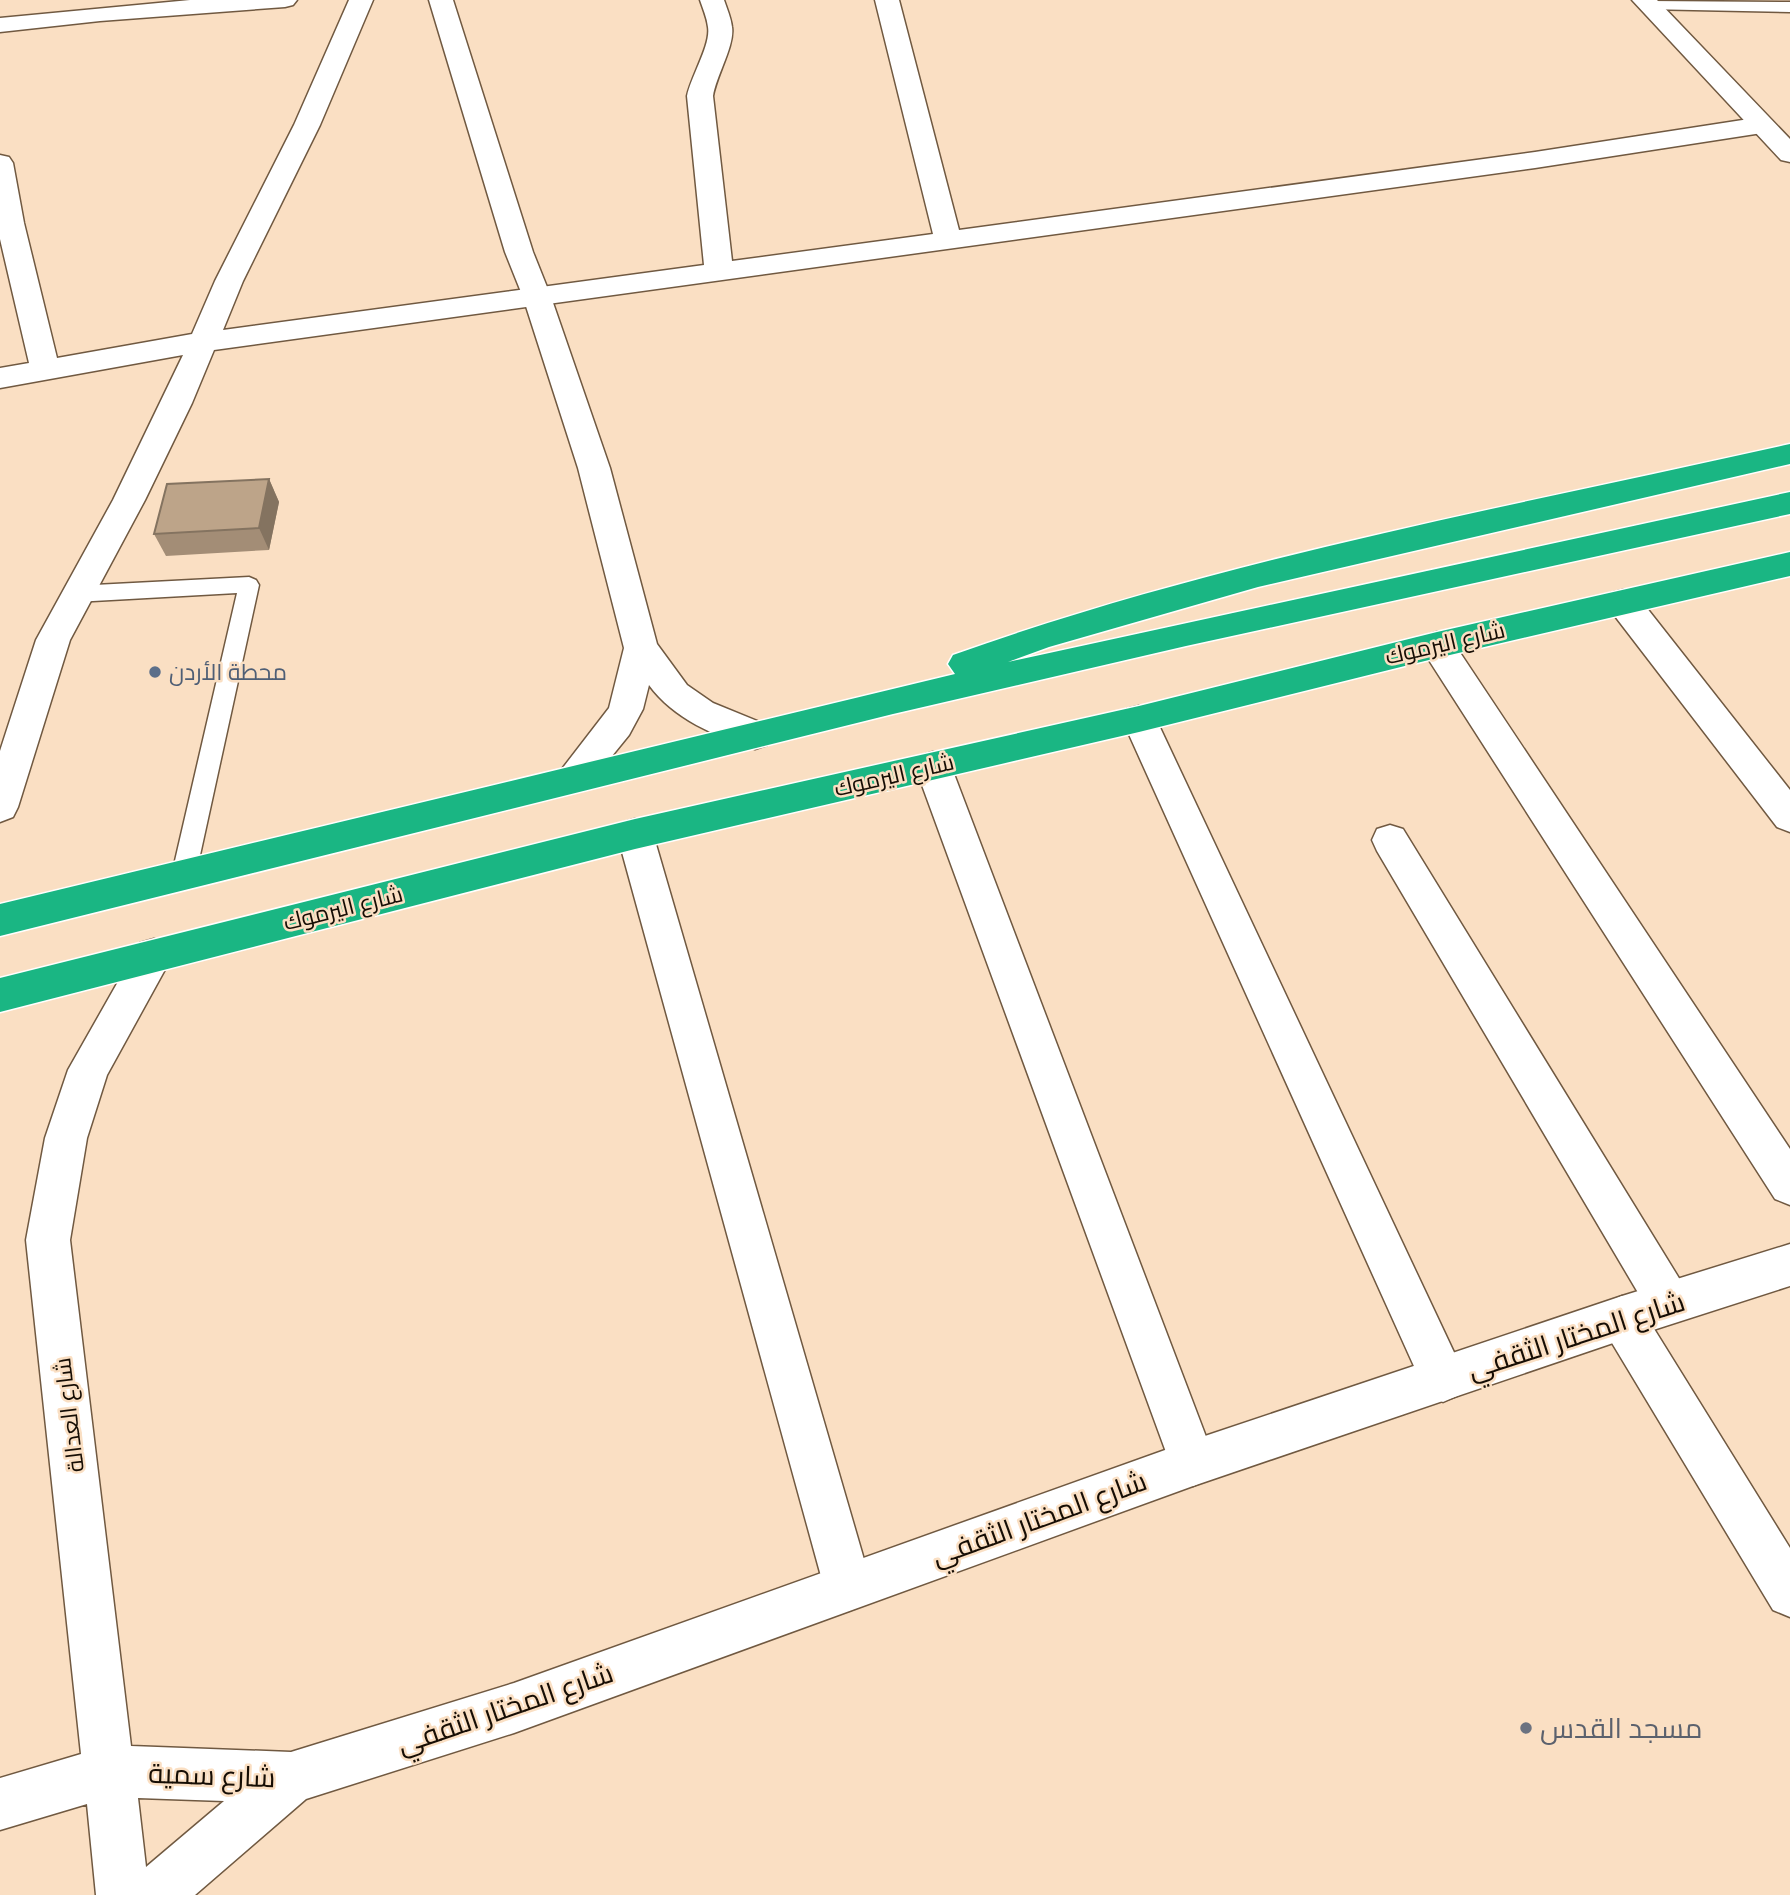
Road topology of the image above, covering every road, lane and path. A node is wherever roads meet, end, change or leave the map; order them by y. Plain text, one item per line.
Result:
1 (285, 0) edge
2 (361, 0) edge
3 (441, 0) edge
4 (712, 0) edge
5 (887, 0) edge
6 (1647, 3) edge
7 (1790, 7) edge
8 (0, 25) edge
9 (1762, 125) junction
10 (1790, 154) edge
11 (0, 163) edge
12 (5, 224) edge
13 (948, 240) junction
14 (719, 271) junction
15 (537, 297) junction
16 (202, 342) junction
17 (45, 370) junction
18 (0, 378) edge
19 (1790, 454) edge
20 (1790, 503) edge
21 (1790, 564) edge
22 (75, 594) junction
23 (1623, 602) junction
24 (1437, 645) junction
25 (641, 648) junction
26 (893, 701) junction
27 (1139, 719) junction
28 (755, 735) junction
29 (933, 766) junction
30 (573, 778) junction
31 (0, 807) edge
32 (1790, 817) edge
33 (635, 834) junction
34 (1390, 840) dead end
35 (183, 878) junction
36 (0, 920) edge
37 (154, 955) junction
38 (0, 995) edge
39 (1790, 1185) edge
40 (1790, 1265) edge
41 (1669, 1303) junction
42 (1622, 1318) junction
43 (1443, 1379) junction
44 (1193, 1463) junction
45 (848, 1587) junction
46 (1790, 1593) edge
47 (111, 1771) junction
48 (291, 1778) junction
49 (0, 1804) edge
50 (124, 1895) edge
51 (154, 1895) edge

1 - 8 street
2 - 16 street
3 - 15 street
4 - 14 street
5 - 13 street
6 - 7 lane
6 - 9 street
9 - 10 street
9 - 13 street
11 - 12 street
12 - 17 street
13 - 14 street
14 - 15 street
15 - 16 street
15 - 25 street
16 - 17 street
16 - 22 street
17 - 18 street
19 - 26 highway
20 - 26 highway
21 - 23 highway, شارع اليرموك
22 - 31 street
22 - 35 lane
23 - 24 highway, شارع اليرموك
23 - 32 street
24 - 27 highway, شارع اليرموك
24 - 39 street
25 - 28 street
25 - 30 street
26 - 28 highway
27 - 29 highway, شارع اليرموك
27 - 43 street
28 - 30 highway
29 - 33 highway, شارع اليرموك
29 - 44 street
30 - 35 highway
33 - 37 highway, شارع اليرموك
33 - 45 street
34 - 41 street
35 - 36 highway
37 - 38 highway, شارع اليرموك
37 - 47 street, شارع العدالة
40 - 41 street, شارع المختار الثقفي
41 - 42 street, شارع المختار الثقفي
42 - 43 street, شارع المختار الثقفي
42 - 46 street
43 - 44 street, شارع المختار الثقفي
44 - 45 street, شارع المختار الثقفي
45 - 48 street, شارع المختار الثقفي
47 - 48 street, شارع سمية
47 - 49 street, شارع سمية
47 - 50 street, شارع العدالة
48 - 51 street, شارع سمية

